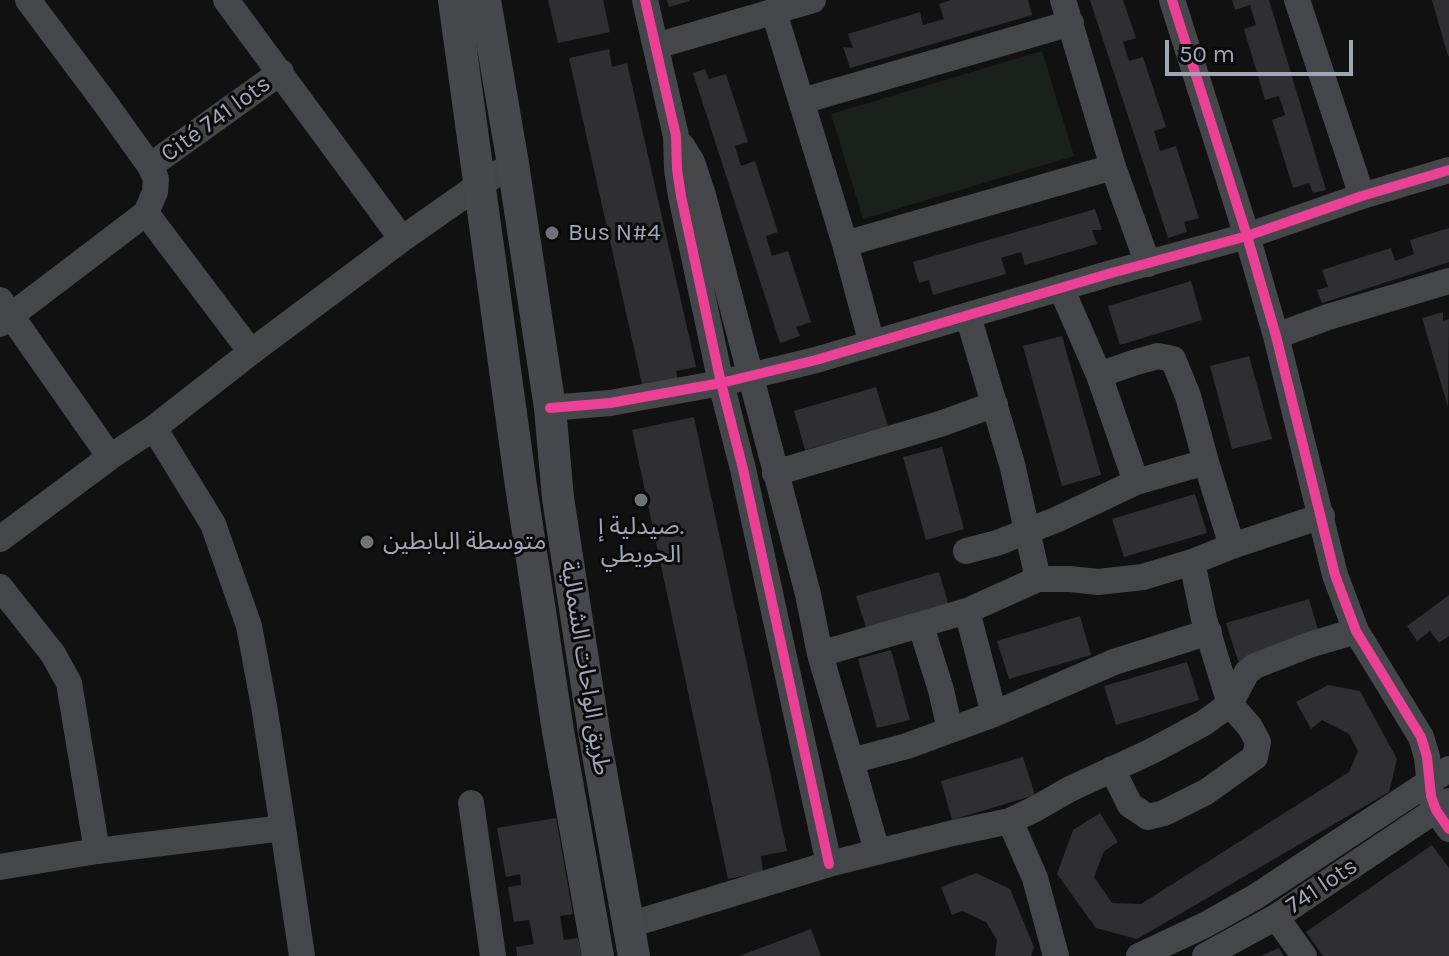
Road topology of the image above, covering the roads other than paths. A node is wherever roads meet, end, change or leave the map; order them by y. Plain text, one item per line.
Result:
1 (226, 0) edge
2 (454, 0) edge
3 (485, 0) edge
4 (645, 0) edge
5 (813, 0) edge
6 (1172, 0) edge
7 (1297, 0) edge
8 (39, 4) edge
9 (774, 12) junction
10 (1067, 12) edge
11 (656, 46) junction
12 (281, 72) junction
13 (802, 101) junction
14 (676, 136) junction
15 (513, 164) junction
16 (150, 166) junction
17 (1113, 167) junction
18 (1449, 170) edge
19 (479, 185) junction
20 (1362, 196) junction
21 (146, 213) junction
22 (1247, 236) junction
23 (402, 239) junction
24 (845, 244) junction
25 (1148, 264) junction
26 (1449, 281) edge
27 (1061, 288) junction
28 (4, 313) edge
29 (968, 316) junction
30 (1276, 336) junction
31 (872, 344) junction
32 (251, 352) junction
33 (1099, 375) junction
34 (749, 377) junction
35 (721, 383) junction
36 (995, 404) junction
37 (550, 408) junction
38 (154, 428) junction
39 (110, 457) junction
40 (1206, 462) junction
41 (775, 473) junction
42 (1136, 482) junction
43 (1322, 516) junction
44 (1026, 532) junction
45 (0, 539) edge
46 (1232, 546) junction
47 (966, 551) dead end
48 (1192, 562) junction
49 (1038, 579) junction
50 (0, 587) edge
51 (967, 611) junction
52 (921, 626) junction
53 (1356, 631) junction
54 (1209, 632) junction
55 (820, 654) junction
56 (1230, 704) junction
57 (994, 714) junction
58 (950, 730) junction
59 (851, 761) junction
60 (1112, 769) junction
61 (1439, 776) edge
62 (471, 803) dead end
63 (1445, 813) edge
64 (1010, 821) junction
65 (283, 828) junction
66 (97, 851) junction
67 (877, 851) junction
68 (829, 864) junction
69 (0, 867) edge
70 (1276, 917) junction
71 (631, 941) edge
72 (302, 956) edge
73 (493, 956) edge
74 (598, 956) edge
75 (1056, 956) edge
76 (1139, 956) edge
77 (1205, 956) edge
78 (1304, 956) edge

1 - 12 street
2 - 19 main road, طريق الواحات الشمالية
3 - 15 main road, طريق الواحات الشمالية
4 - 11 street
5 - 9 street
6 - 22 street
7 - 20 street
8 - 16 street
9 - 11 street
9 - 13 street
10 - 13 street
10 - 17 street
11 - 14 street
12 - 16 street, Cité 741 lots
12 - 23 street
13 - 24 street
14 - 34 street
14 - 35 street
15 - 19 street
15 - 37 main road, طريق الواحات الشمالية
16 - 21 street
17 - 24 street
17 - 25 street
18 - 20 street
19 - 23 street
19 - 74 main road, طريق الواحات الشمالية
20 - 22 street
21 - 28 street
21 - 32 street
22 - 25 street
22 - 30 street
23 - 32 street
24 - 31 street
25 - 27 street
26 - 30 street
27 - 29 street
27 - 33 street
28 - 39 street
29 - 31 street
29 - 36 street
30 - 43 street
31 - 34 street
32 - 38 street
33 - 40 street
33 - 42 street
34 - 35 street
34 - 41 street
35 - 37 street
35 - 68 street
36 - 41 street
36 - 44 street
37 - 71 main road, طريق الواحات الشمالية
38 - 39 street
38 - 65 street
39 - 45 street
40 - 42 street
40 - 46 street
41 - 55 street
42 - 44 street
43 - 46 street
43 - 53 street
44 - 47 street
44 - 49 street
46 - 48 street
48 - 49 street
48 - 54 street
49 - 51 street
50 - 66 street
51 - 52 street
51 - 57 street
52 - 55 street
52 - 58 street
53 - 56 street
53 - 61 street
54 - 56 street
54 - 57 street
55 - 59 street
56 - 60 street
56 - 60 street
57 - 58 street
58 - 59 street
59 - 67 street
60 - 64 street
61 - 63 street
61 - 76 street
62 - 73 street
63 - 70 street, 741 lots
64 - 67 street
64 - 75 street
65 - 66 street
65 - 72 street
66 - 69 street
67 - 68 street
68 - 71 street
70 - 77 street, 741 lots
70 - 78 street

